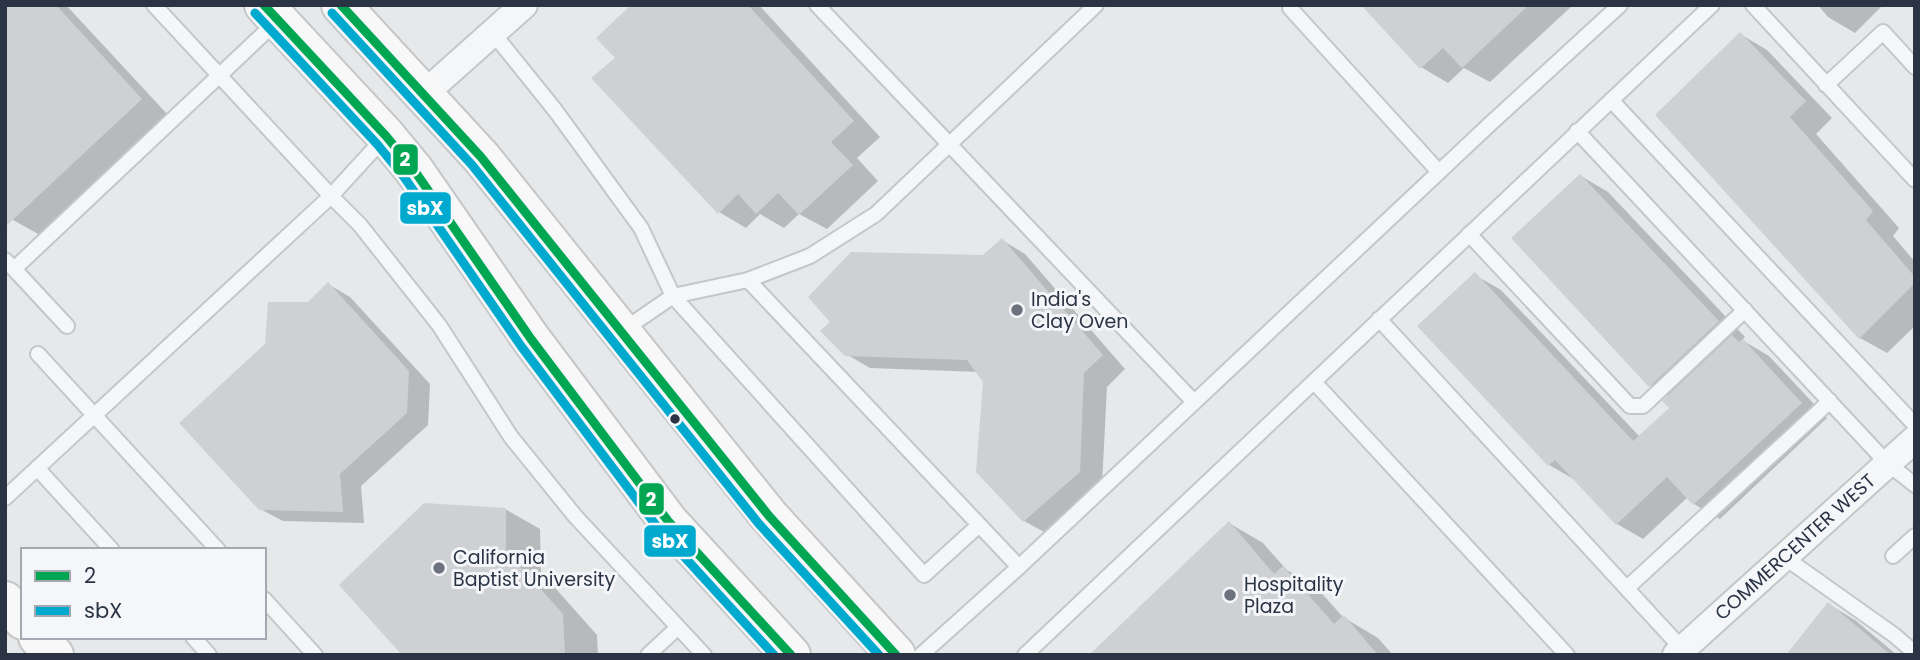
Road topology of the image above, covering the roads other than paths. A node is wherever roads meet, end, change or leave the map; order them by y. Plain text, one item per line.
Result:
1 (153, 5) edge
2 (341, 5) edge
3 (524, 5) edge
4 (817, 5) edge
5 (1096, 5) edge
6 (1620, 5) edge
7 (1712, 5) edge
8 (1753, 5) edge
9 (1290, 8) dead end
10 (271, 13) edge
11 (493, 33) junction
12 (1915, 67) edge
13 (218, 76) junction
14 (1826, 85) junction
15 (424, 94) junction
16 (1611, 100) junction
17 (1577, 131) junction
18 (386, 136) junction
19 (950, 143) junction
20 (1439, 172) junction
21 (1915, 180) edge
22 (331, 196) junction
23 (1469, 234) junction
24 (10, 265) edge
25 (748, 280) junction
26 (673, 296) junction
27 (1745, 310) junction
28 (1379, 319) junction
29 (67, 326) dead end
30 (620, 332) junction
31 (38, 354) dead end
32 (1315, 383) junction
33 (1829, 401) junction
34 (1194, 402) junction
35 (94, 416) junction
36 (1915, 425) edge
37 (1915, 439) edge
38 (1887, 463) junction
39 (37, 468) junction
40 (1915, 485) edge
41 (5, 498) edge
42 (979, 525) junction
43 (1915, 536) edge
44 (110, 548) edge
45 (216, 548) edge
46 (1893, 556) dead end
47 (1784, 557) junction
48 (1019, 568) junction
49 (1627, 589) junction
50 (5, 601) edge
51 (266, 601) edge
52 (21, 619) edge
53 (677, 628) junction
54 (40, 639) edge
55 (195, 639) edge
56 (1682, 653) edge
57 (1915, 653) edge
58 (54, 655) edge
59 (209, 655) edge
60 (315, 655) edge
61 (648, 655) edge
62 (704, 655) edge
63 (791, 655) edge
64 (896, 655) edge
65 (921, 655) edge
66 (1026, 655) edge
67 (1567, 655) edge

1 - 13 lane
2 - 15 main road
3 - 11 street
4 - 19 lane
5 - 19 lane
6 - 20 lane
7 - 16 lane
8 - 14 lane
9 - 20 lane
10 - 13 lane
10 - 18 main road
11 - 15 street
11 - 26 lane
12 - 14 lane
13 - 22 lane
13 - 24 lane
14 - 21 lane
15 - 30 main road
16 - 17 lane
16 - 36 lane
17 - 23 lane
17 - 27 lane
18 - 22 lane
18 - 63 main road
19 - 25 lane
19 - 34 lane
20 - 34 lane
22 - 35 lane
22 - 53 lane
23 - 27 lane
23 - 28 lane
24 - 29 lane
25 - 26 lane
25 - 42 lane
26 - 30 lane
26 - 42 lane
27 - 33 lane
28 - 32 lane
28 - 49 lane
30 - 64 main road
31 - 35 lane
32 - 66 lane
32 - 67 lane
33 - 38 lane
33 - 49 lane
34 - 48 lane
35 - 39 lane
35 - 45 lane
37 - 38 street, COMMERCENTER WEST
38 - 40 lane
38 - 47 street, COMMERCENTER WEST
39 - 41 lane
39 - 44 lane
42 - 48 lane
43 - 46 lane
47 - 56 street, COMMERCENTER WEST
47 - 57 lane
48 - 65 lane
49 - 56 lane
50 - 52 main road
51 - 60 lane
53 - 61 lane
53 - 62 lane
54 - 58 main road
55 - 59 lane

